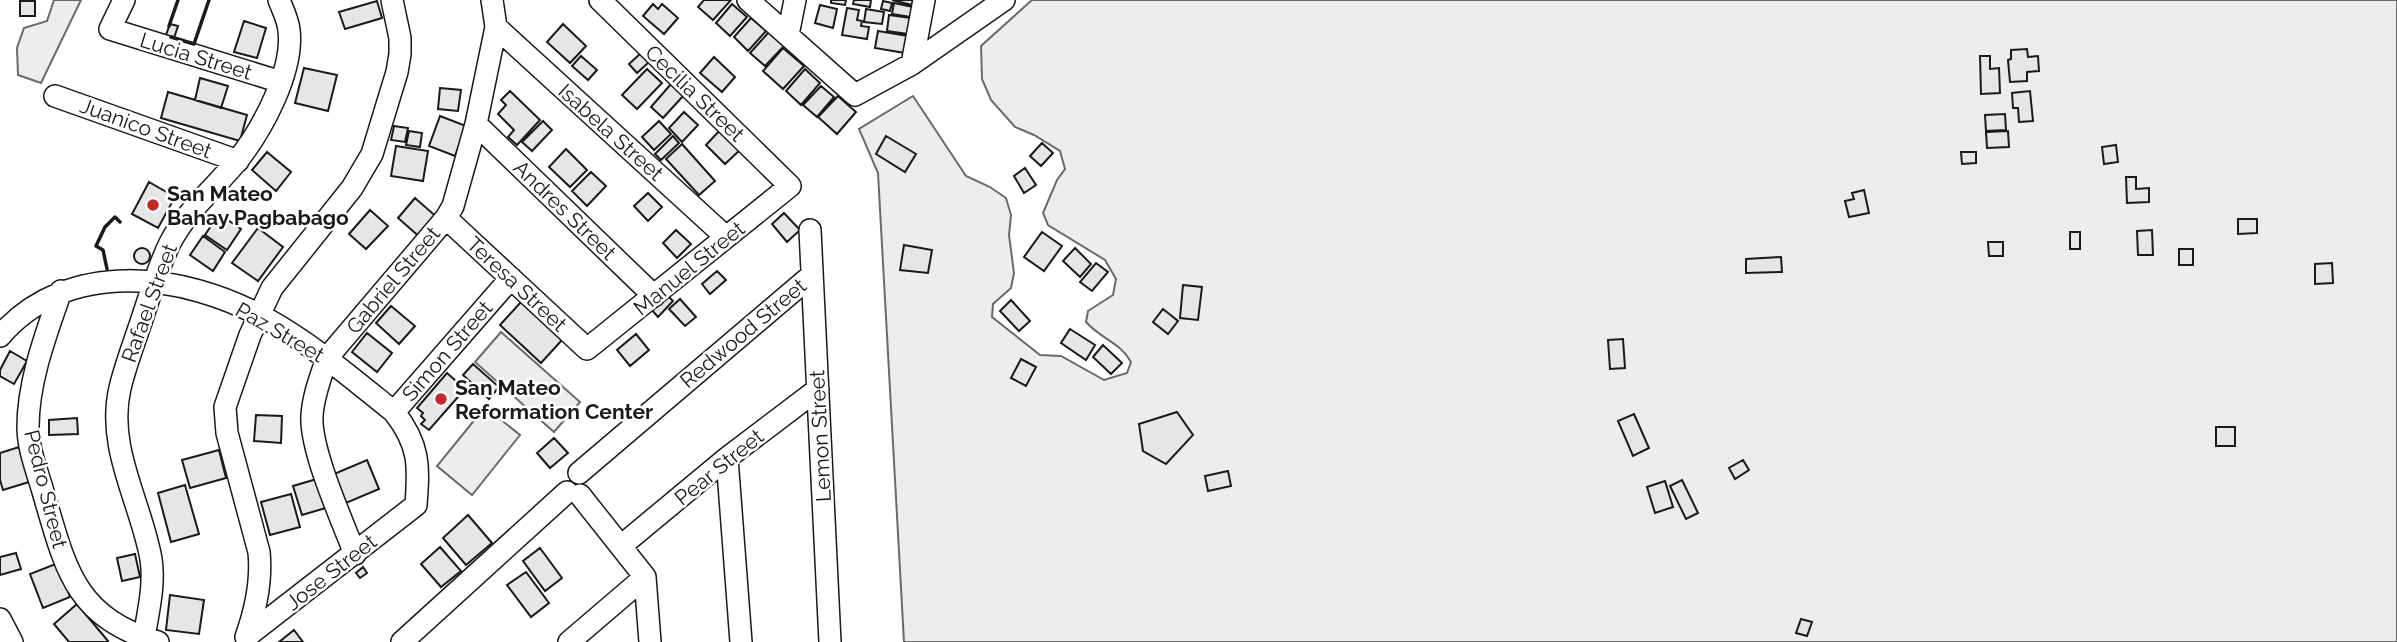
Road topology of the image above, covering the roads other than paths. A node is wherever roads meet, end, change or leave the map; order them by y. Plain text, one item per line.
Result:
1 (124, 0) edge
2 (279, 0) edge
3 (392, 0) edge
4 (492, 0) edge
5 (600, 0) edge
6 (748, 0) edge
7 (795, 0) edge
8 (924, 0) edge
9 (1004, 0) edge
10 (496, 27) junction
11 (788, 35) junction
12 (912, 64) junction
13 (281, 82) junction
14 (55, 96) dead end
15 (476, 124) junction
16 (238, 161) junction
17 (790, 186) joint
18 (446, 218) junction
19 (810, 230) dead end
20 (726, 237) junction
21 (812, 275) junction
22 (511, 278) junction
23 (154, 282) junction
24 (61, 291) junction
25 (654, 296) junction
26 (258, 314) junction
27 (0, 335) edge
28 (587, 349) joint
29 (327, 358) junction
30 (818, 389) junction
31 (394, 412) junction
32 (727, 458) junction
33 (574, 494) junction
34 (416, 505) joint
35 (621, 546) junction
36 (355, 554) junction
37 (645, 578) junction
38 (0, 620) edge
39 (412, 639) edge
40 (151, 640) edge
41 (243, 640) edge
42 (12, 642) edge
43 (569, 642) edge
44 (650, 642) edge
45 (741, 642) edge
46 (830, 642) edge

1 - 13 street, Lucia Street
2 - 13 street, Rafael Street
3 - 26 street
4 - 10 street, Gabriel Street
5 - 17 street, Cecilia Street
6 - 11 street
7 - 11 street
8 - 12 street
9 - 12 street
10 - 15 street, Gabriel Street
10 - 20 street, Isabela Street
11 - 12 street
13 - 16 street, Rafael Street
14 - 16 street, Juanico Street
15 - 18 street, Gabriel Street
15 - 25 street, Andres Street
16 - 23 street, Rafael Street
17 - 20 street, Manuel Street
18 - 22 street, Teresa Street
18 - 29 street, Gabriel Street
19 - 21 street, Lemon Street
20 - 25 street, Manuel Street
21 - 30 street, Lemon Street
21 - 33 street, Redwood Street
22 - 28 street, Teresa Street
22 - 31 street, Simon Street
23 - 24 street, Paz Street
23 - 26 street, Paz Street
23 - 40 street, Rafael Street
24 - 27 street, Paz Street
24 - 40 street, Pedro Street
25 - 28 street, Manuel Street
26 - 29 street, Paz Street
26 - 41 street
29 - 31 street, Paz Street
29 - 36 street, Gabriel Street
30 - 32 street, Pear Street
30 - 46 street, Lemon Street
31 - 34 street, Simon Street
32 - 35 street, Pear Street
32 - 45 street
33 - 35 street
33 - 39 street
34 - 36 street, Jose Street
35 - 37 street
36 - 41 street, Jose Street
37 - 43 street
37 - 44 street
38 - 42 street

